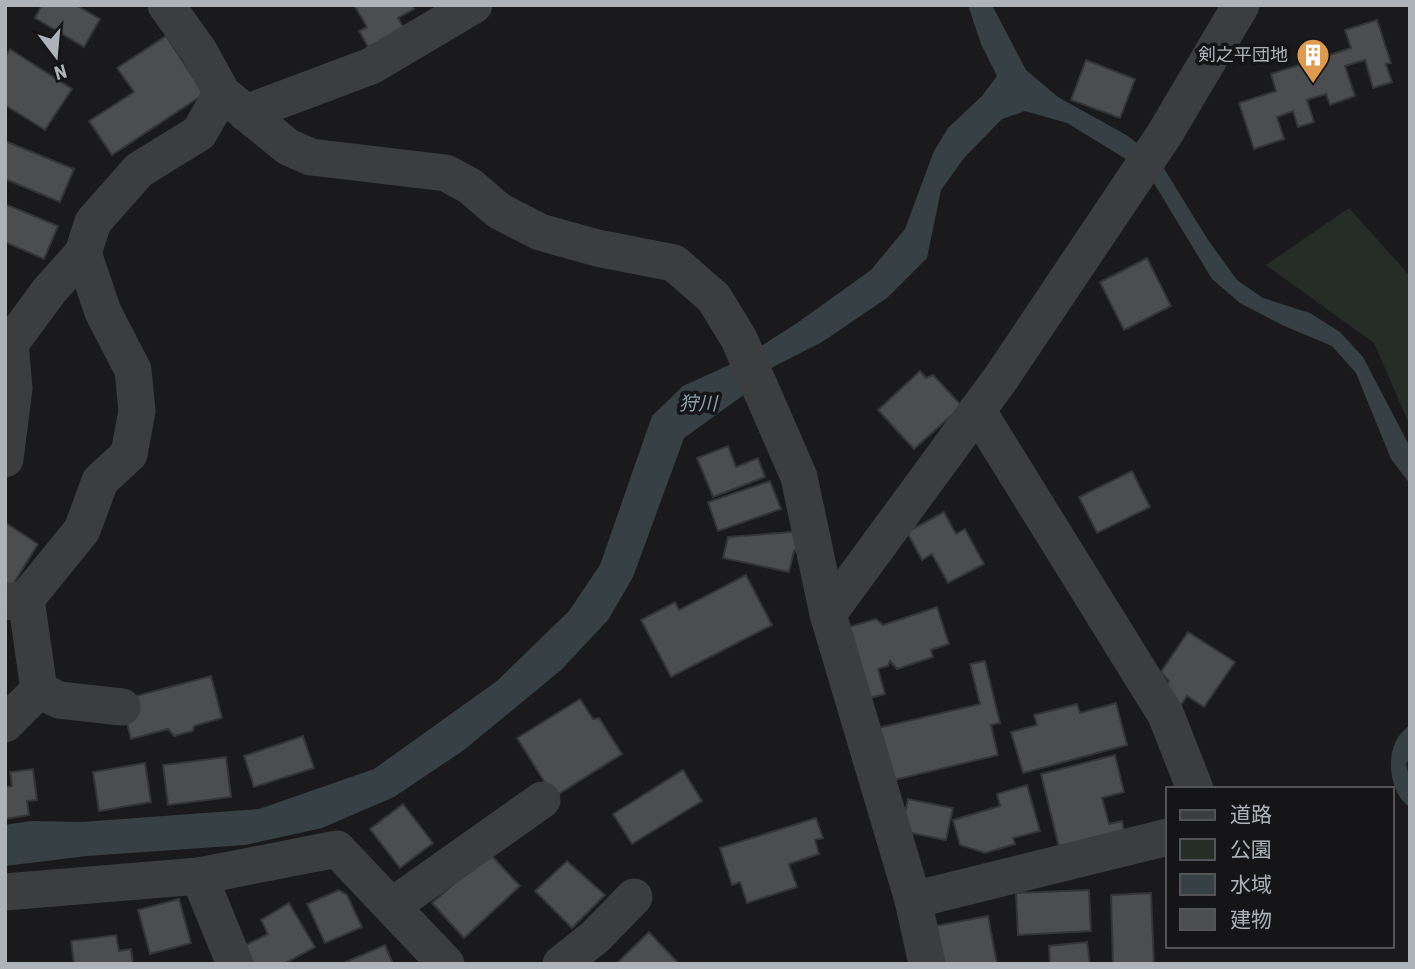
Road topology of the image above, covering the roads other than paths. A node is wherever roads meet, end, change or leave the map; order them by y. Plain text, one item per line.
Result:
1 (166, 5) edge
2 (474, 5) edge
3 (1241, 5) edge
4 (234, 103) junction
5 (83, 253) junction
6 (977, 411) junction
7 (5, 458) edge
8 (16, 601) edge
9 (828, 614) junction
10 (39, 690) junction
11 (122, 707) dead end
12 (5, 724) edge
13 (1194, 787) edge
14 (542, 800) dead end
15 (1166, 837) edge
16 (199, 876) junction
17 (5, 892) edge
18 (634, 897) dead end
19 (913, 900) junction
20 (392, 906) junction
21 (235, 964) edge
22 (446, 964) edge
23 (561, 964) edge
24 (927, 964) edge

1 - 4 street
2 - 4 street
3 - 6 street
4 - 5 street
4 - 9 street
5 - 7 street
5 - 8 street
6 - 9 street
6 - 13 street
8 - 10 street
9 - 19 street
10 - 11 street
10 - 12 street
14 - 20 street
15 - 19 street
16 - 17 street
16 - 20 street
16 - 21 street
18 - 23 street
19 - 24 street
20 - 22 street

